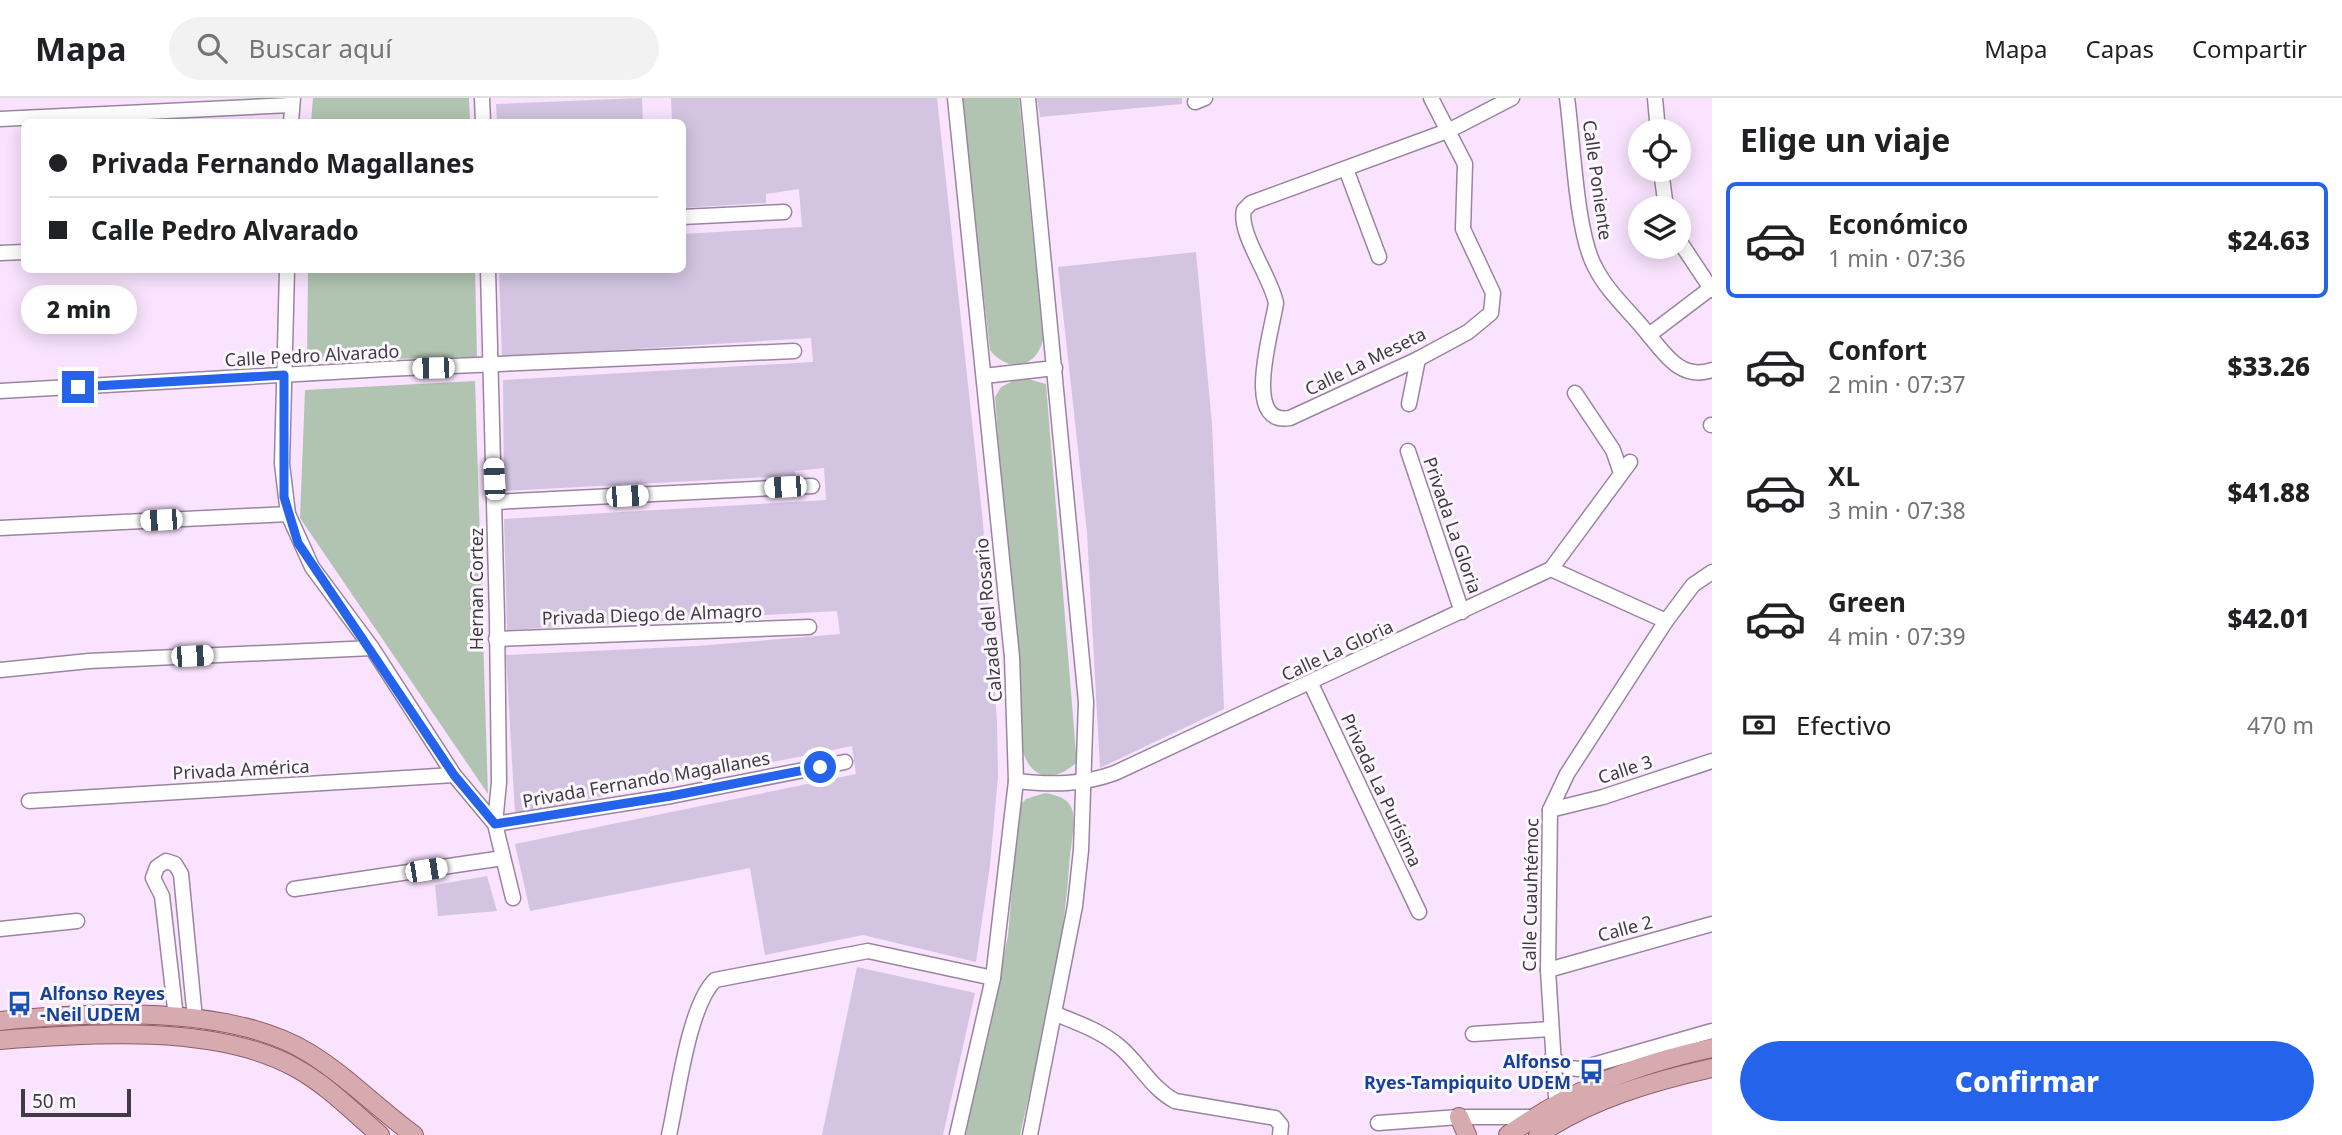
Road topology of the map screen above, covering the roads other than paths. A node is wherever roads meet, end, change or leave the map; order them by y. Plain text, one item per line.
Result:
1 (482, 98) edge
2 (955, 98) edge
3 (1028, 98) edge
4 (1431, 98) edge
5 (1513, 98) edge
6 (1567, 98) edge
7 (1655, 98) edge
8 (292, 101) edge
9 (0, 119) edge
10 (291, 119) edge
11 (483, 119) edge
12 (1657, 119) edge
13 (1450, 130) junction
14 (1346, 169) junction
15 (784, 212) dead end
16 (686, 217) edge
17 (21, 252) edge
18 (0, 253) edge
19 (1379, 257) dead end
20 (1691, 259) edge
21 (286, 273) edge
22 (488, 273) edge
23 (1711, 289) edge
24 (1649, 335) junction
25 (794, 351) dead end
26 (1419, 359) junction
27 (489, 365) junction
28 (1055, 368) junction
29 (1712, 370) edge
30 (284, 375) junction
31 (984, 376) junction
32 (0, 391) edge
33 (1575, 393) dead end
34 (1409, 404) dead end
35 (1408, 451) dead end
36 (812, 486) dead end
37 (495, 502) junction
38 (288, 514) junction
39 (0, 528) edge
40 (1551, 569) junction
41 (1712, 572) edge
42 (1462, 612) junction
43 (1666, 621) junction
44 (809, 627) dead end
45 (496, 639) junction
46 (372, 648) junction
47 (0, 670) edge
48 (1311, 684) junction
49 (1712, 761) edge
50 (845, 762) dead end
51 (454, 775) junction
52 (1016, 781) junction
53 (1082, 782) junction
54 (29, 801) dead end
55 (1550, 810) junction
56 (495, 824) junction
57 (503, 858) junction
58 (294, 888) dead end
59 (513, 898) dead end
60 (1419, 912) dead end
61 (77, 921) dead end
62 (1712, 924) edge
63 (0, 929) edge
64 (1548, 970) junction
65 (993, 978) junction
66 (1056, 1014) junction
67 (176, 1017) junction
68 (195, 1019) junction
69 (0, 1021) edge
70 (1550, 1029) junction
71 (1712, 1031) edge
72 (1473, 1034) dead end
73 (0, 1040) edge
74 (1712, 1048) edge
75 (1552, 1058) junction
76 (1712, 1068) edge
77 (1556, 1102) junction
78 (1459, 1116) junction
79 (1534, 1117) junction
80 (1378, 1123) dead end
81 (1556, 1128) edge
82 (1281, 1129) edge
83 (380, 1135) edge
84 (414, 1135) edge
85 (669, 1135) edge
86 (957, 1135) edge
87 (1030, 1135) edge
88 (1468, 1135) edge
89 (1508, 1135) edge
90 (1538, 1135) edge

1 - 11 street
2 - 31 street, Calzada del Rosario
3 - 28 street
4 - 13 street
5 - 13 street
6 - 24 street, Calle Poniente
7 - 12 street
8 - 9 street
8 - 10 street
13 - 14 street
13 - 26 street, Calle La Meseta
14 - 19 street
14 - 26 street, Calle La Meseta
15 - 16 street
17 - 18 street
20 - 23 street
21 - 30 street
22 - 27 street, Hernan Cortez
23 - 24 street
24 - 29 street, Calle Poniente
25 - 27 street, Calle Pedro Alvarado
26 - 34 street
27 - 30 street, Calle Pedro Alvarado
27 - 37 street, Hernan Cortez
28 - 31 street
28 - 53 street
30 - 32 street, Calle Pedro Alvarado
30 - 38 street
31 - 52 street, Calzada del Rosario
33 - 40 street
35 - 42 street, Privada La Gloria
36 - 37 street
37 - 45 street, Hernan Cortez
38 - 39 street
38 - 46 street
40 - 42 street, Calle La Gloria
40 - 43 street
41 - 43 street, Calle Cuauhtémoc
42 - 48 street, Calle La Gloria
43 - 55 street, Calle Cuauhtémoc
44 - 45 street, Privada Diego de Almagro
45 - 56 street, Hernan Cortez
46 - 47 street
46 - 51 street
48 - 53 street, Calle La Gloria
48 - 60 street, Privada La Purísima
49 - 55 street, Calle 3
50 - 56 street, Privada Fernando Magallanes
51 - 54 street, Privada América
51 - 56 street
52 - 53 street, Calle La Gloria
52 - 65 street, Calzada del Rosario
53 - 66 street
55 - 64 street, Calle Cuauhtémoc
56 - 57 street
57 - 58 street
57 - 59 street
61 - 63 street
62 - 64 street, Calle 2
64 - 70 street, Calle Cuauhtémoc
65 - 85 street
65 - 86 street, Calzada del Rosario
66 - 82 street
66 - 87 street
67 - 68 main road
67 - 68 street
67 - 69 main road
68 - 84 main road
70 - 72 street
70 - 75 street, Calle Cuauhtémoc
71 - 75 street
73 - 83 main road
74 - 77 main road
75 - 77 street, Calle Cuauhtémoc
76 - 81 main road
77 - 79 main road
77 - 81 street, Calle Cuauhtémoc
78 - 79 street
78 - 80 street
78 - 88 main road
79 - 89 main road
81 - 90 main road

